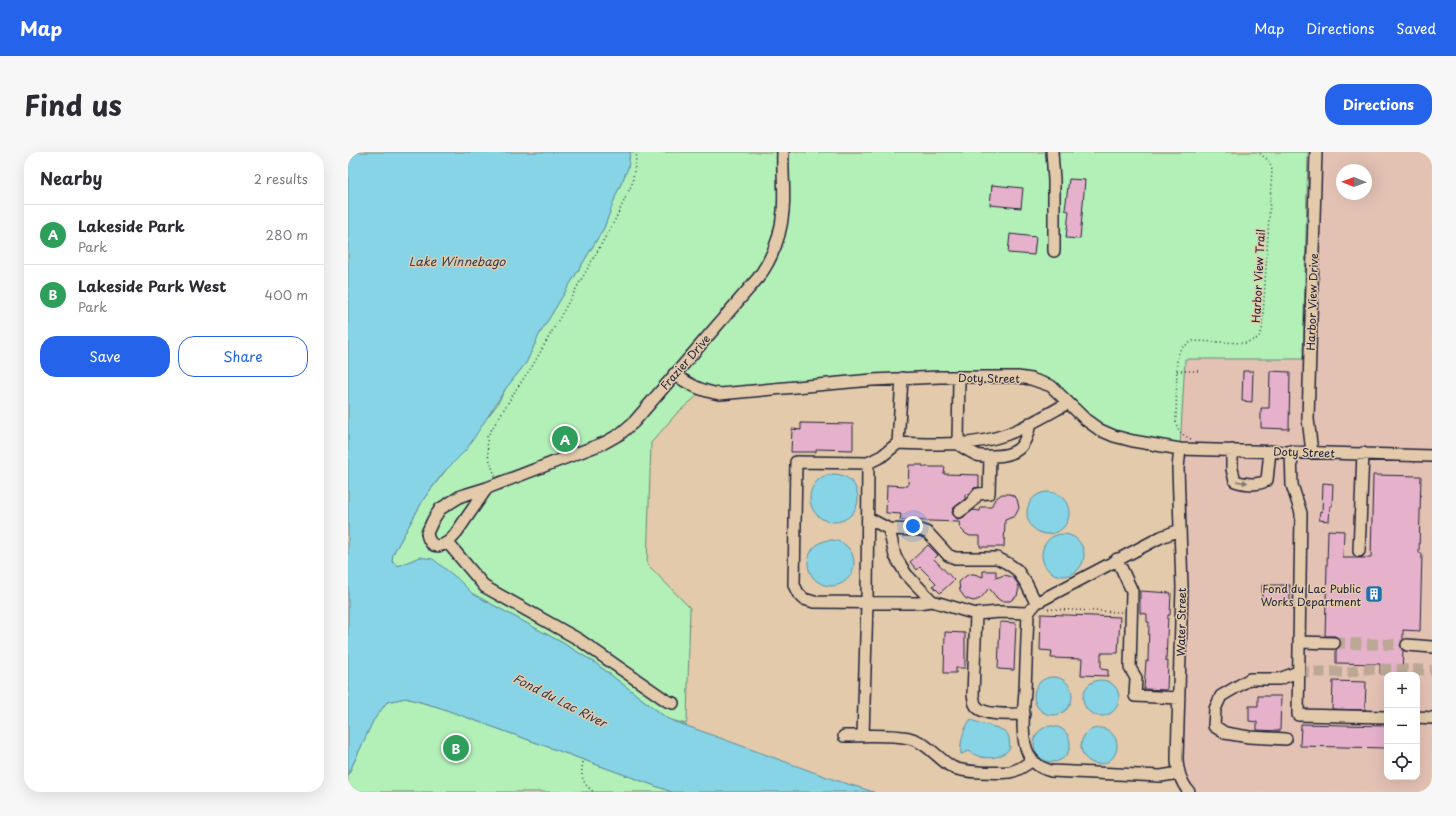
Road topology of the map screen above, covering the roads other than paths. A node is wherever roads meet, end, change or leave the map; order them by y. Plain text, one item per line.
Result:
1 (783, 152) edge
2 (1052, 152) edge
3 (1316, 152) edge
4 (1054, 251) dead end
5 (674, 374) junction
6 (959, 377) junction
7 (902, 378) junction
8 (1068, 403) junction
9 (1030, 423) junction
10 (898, 443) junction
11 (958, 444) junction
12 (1180, 449) junction
13 (1232, 450) junction
14 (1270, 451) junction
15 (1291, 451) junction
16 (1312, 452) junction
17 (1363, 453) junction
18 (990, 456) junction
19 (1432, 456) edge
20 (868, 464) junction
21 (486, 488) junction
22 (959, 512) dead end
23 (868, 518) junction
24 (889, 529) junction
25 (1180, 530) junction
26 (448, 543) junction
27 (1359, 551) dead end
28 (1117, 559) junction
29 (932, 601) junction
30 (867, 603) junction
31 (1036, 603) junction
32 (1028, 613) junction
33 (976, 614) junction
34 (1299, 642) junction
35 (1334, 643) tunnel mouth
36 (1407, 645) tunnel mouth
37 (1432, 647) edge
38 (1298, 672) junction
39 (1179, 698) junction
40 (674, 703) dead end
41 (1024, 714) junction
42 (1384, 717) edge
43 (1420, 717) edge
44 (1432, 718) edge
45 (844, 736) dead end
46 (863, 736) junction
47 (1286, 739) dead end
48 (1032, 760) junction
49 (1179, 773) junction
50 (1189, 792) edge

1 - 5 street, Frazier Drive
2 - 4 street
3 - 16 street, Harbor View Drive
5 - 7 street, Doty Street
5 - 21 street, Frazier Drive
6 - 7 street, Doty Street
6 - 8 street, Doty Street
6 - 11 street
7 - 10 street
8 - 9 street
8 - 12 street, Doty Street
9 - 11 street
9 - 18 street
10 - 11 street
10 - 20 street
11 - 18 street
12 - 13 street, Doty Street
12 - 25 street, Water Street
13 - 14 street, Doty Street
13 -> 14 street
14 - 15 street, Doty Street
15 - 16 street, Doty Street
15 - 34 street
16 - 17 street, Doty Street
17 - 19 street, Doty Street
17 - 27 street
18 - 22 street
20 - 23 street
20 - 30 street
21 - 26 street
21 - 26 street, Frazier Drive
23 - 24 street
23 - 30 street
24 - 29 street
24 - 31 street
25 - 28 street
25 - 39 street, Water Street
26 - 40 street
28 - 31 street
28 - 39 street
29 - 30 street
29 - 33 street
30 - 46 street
31 - 32 street
32 - 33 street
32 - 41 street
33 - 41 street
34 - 35 street
34 - 38 street
36 - 37 street
38 - 42 street
38 - 47 street
39 - 49 street, Water Street
41 - 48 street
43 - 44 street
45 - 46 street
46 - 48 street
48 - 49 street
49 - 50 street, Water Street

